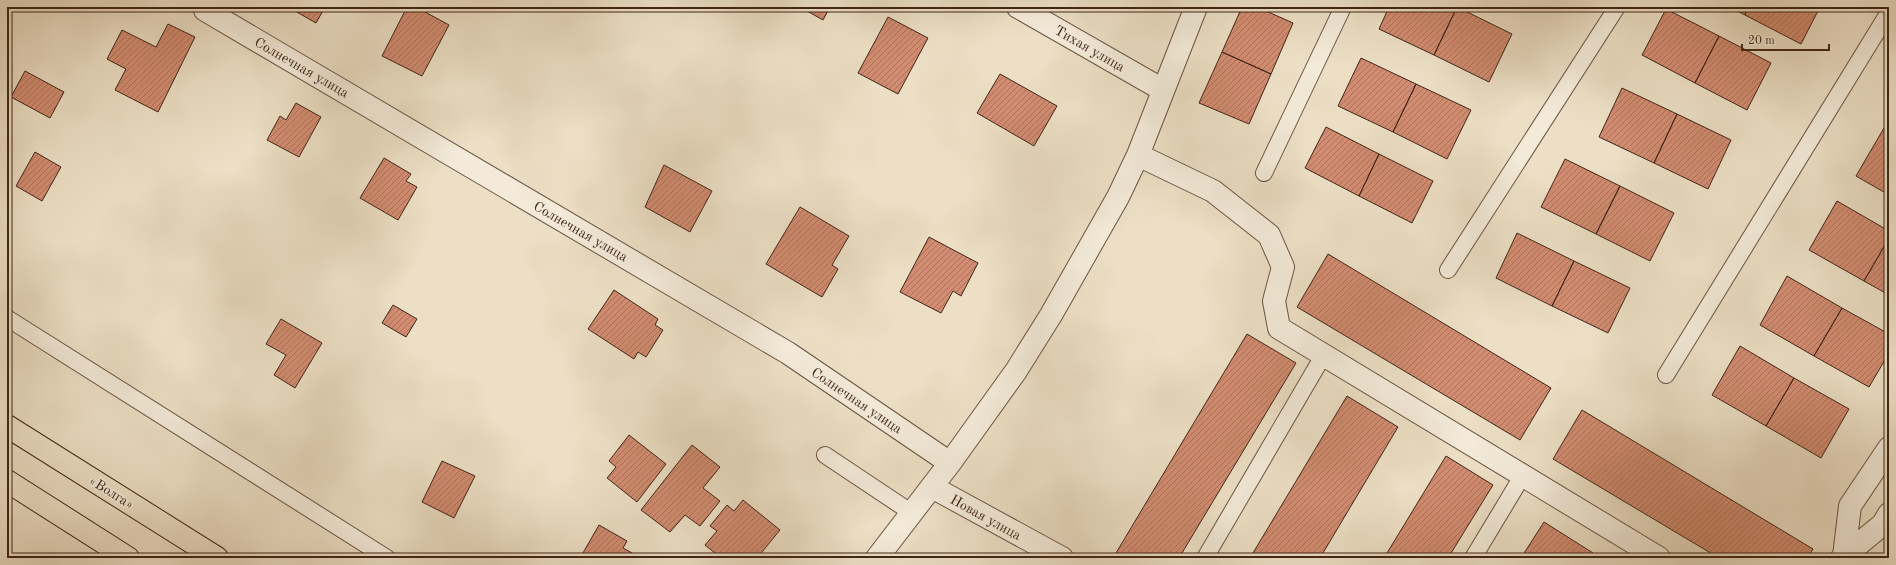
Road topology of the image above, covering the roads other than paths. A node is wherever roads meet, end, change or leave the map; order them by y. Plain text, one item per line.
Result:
1 (1018, 7) edge
2 (1196, 7) edge
3 (1343, 7) edge
4 (1617, 7) edge
5 (205, 10) dead end
6 (1889, 12) edge
7 (1163, 90) junction
8 (1138, 155) junction
9 (1264, 173) dead end
10 (1448, 270) dead end
11 (7, 318) edge
12 (1323, 356) junction
13 (1666, 375) dead end
14 (7, 426) edge
15 (1889, 448) edge
16 (825, 454) dead end
17 (950, 463) junction
18 (1523, 475) junction
19 (7, 481) edge
20 (932, 487) junction
21 (912, 513) junction
22 (1889, 514) edge
23 (124, 557) edge
24 (1843, 557) edge
25 (217, 558) edge
26 (387, 558) edge
27 (877, 558) edge
28 (1062, 558) edge
29 (1206, 558) edge
30 (1473, 558) edge
31 (1660, 558) edge

1 - 7 street, Тихая улица
2 - 7 street
3 - 9 lane
4 - 10 lane
5 - 17 street, Солнечная улица
6 - 13 lane
7 - 8 street
8 - 12 street
8 - 17 street
11 - 26 lane
12 - 18 street
12 - 29 lane
14 - 25 highway, «Волга»
15 - 24 street
16 - 21 lane
17 - 20 street
18 - 30 lane
18 - 31 street
19 - 23 highway
20 - 21 street
20 - 28 street, Новая улица
21 - 27 street
22 - 24 street

